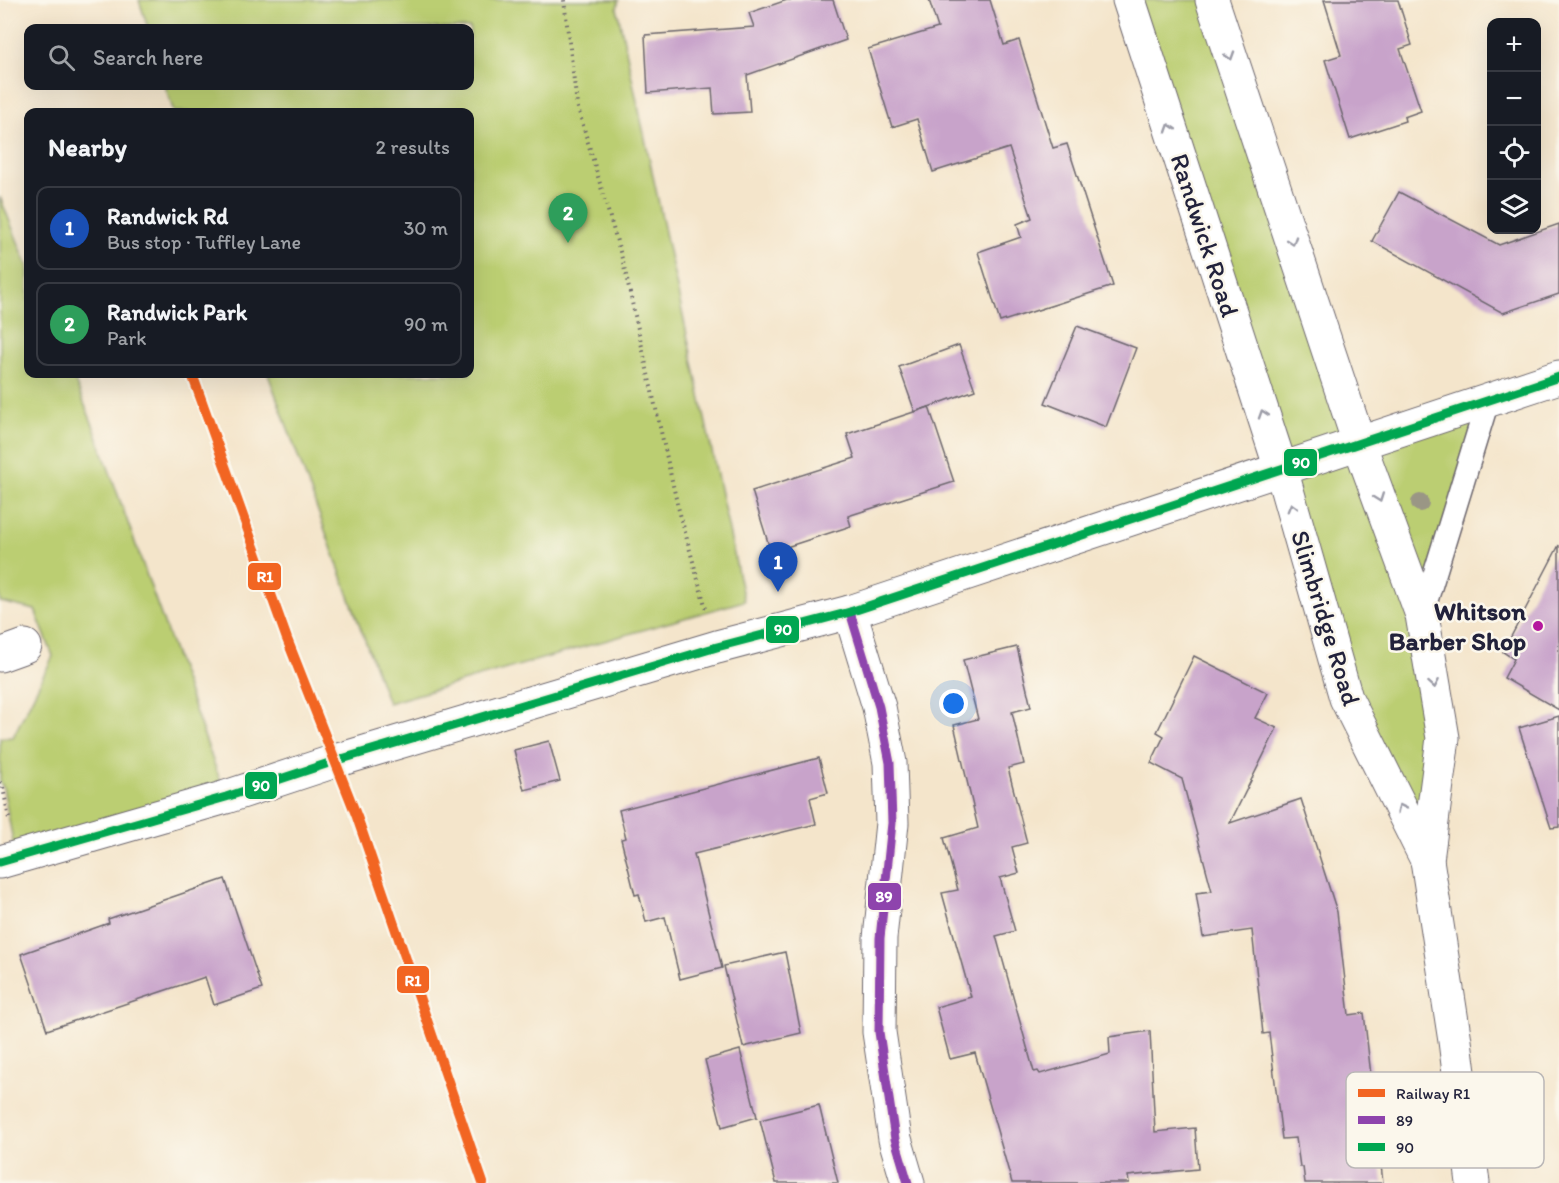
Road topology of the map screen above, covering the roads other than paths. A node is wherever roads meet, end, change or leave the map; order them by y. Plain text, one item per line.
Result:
1 (1129, 0) edge
2 (1212, 0) edge
3 (1559, 377) edge
4 (1488, 400) junction
5 (1359, 443) junction
6 (1281, 469) junction
7 (850, 612) junction
8 (1422, 615) junction
9 (1427, 860) junction
10 (0, 862) edge
11 (1459, 1072) edge
12 (1471, 1168) edge
13 (908, 1183) edge
14 (1473, 1183) edge

6 -> 1 street, Randwick Road
2 -> 5 street
3 - 4 street
4 - 5 street
4 - 8 lane
5 - 6 street
5 -> 8 street, Slimbridge Road
6 - 7 street
9 -> 6 street, Slimbridge Road
7 - 10 street
7 - 13 street
8 -> 9 street, Slimbridge Road
9 - 11 street, Slimbridge Road
12 - 14 street, Slimbridge Road

